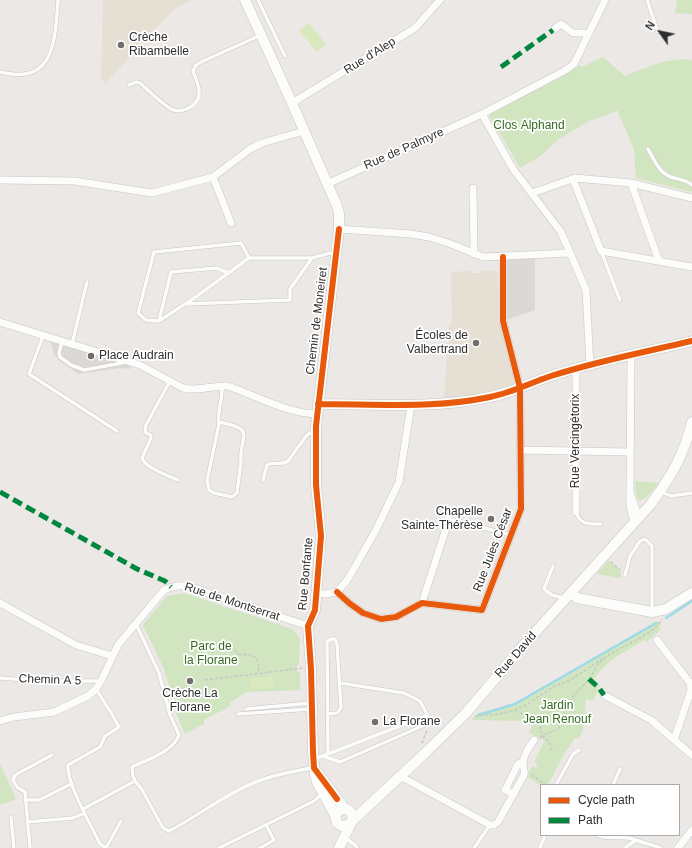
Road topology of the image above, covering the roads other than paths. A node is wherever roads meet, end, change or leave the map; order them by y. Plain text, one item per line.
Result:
1 (58, 0) edge
2 (244, 0) edge
3 (250, 0) edge
4 (258, 0) edge
5 (440, 0) edge
6 (605, 0) edge
7 (647, 0) edge
8 (552, 30) dead end
9 (658, 32) dead end
10 (588, 33) junction
11 (263, 38) junction
12 (285, 56) dead end
13 (0, 72) edge
14 (129, 85) dead end
15 (292, 103) junction
16 (482, 114) junction
17 (304, 131) junction
18 (648, 149) dead end
19 (213, 177) junction
20 (573, 179) junction
21 (0, 180) edge
22 (631, 183) junction
23 (327, 184) junction
24 (692, 185) edge
25 (473, 188) dead end
26 (532, 193) junction
27 (692, 198) edge
28 (231, 223) dead end
29 (339, 229) junction
30 (601, 251) junction
31 (570, 253) junction
32 (336, 254) junction
33 (474, 254) junction
34 (503, 257) junction
35 (249, 258) junction
36 (312, 258) junction
37 (659, 261) junction
38 (692, 267) edge
39 (229, 273) junction
40 (87, 282) dead end
41 (620, 300) dead end
42 (185, 304) junction
43 (159, 321) junction
44 (0, 322) edge
45 (43, 336) junction
46 (692, 341) edge
47 (62, 342) junction
48 (72, 345) junction
49 (630, 355) junction
50 (126, 361) junction
51 (590, 366) junction
52 (576, 370) junction
53 (171, 380) junction
54 (222, 386) junction
55 (520, 388) junction
56 (411, 405) junction
57 (317, 409) junction
58 (219, 422) junction
59 (692, 422) edge
60 (316, 430) junction
61 (117, 431) dead end
62 (521, 450) junction
63 (576, 451) junction
64 (630, 452) junction
65 (178, 480) dead end
66 (263, 480) dead end
67 (660, 492) junction
68 (630, 493) junction
69 (692, 493) edge
70 (634, 502) junction
71 (651, 504) junction
72 (576, 512) joint
73 (449, 519) joint
74 (637, 520) junction
75 (601, 524) dead end
76 (511, 534) junction
77 (553, 566) dead end
78 (625, 575) road end
79 (337, 592) junction
80 (316, 593) junction
81 (692, 593) edge
82 (569, 596) junction
83 (0, 603) edge
84 (422, 603) junction
85 (657, 611) junction
86 (136, 624) junction
87 (308, 626) junction
88 (657, 640) dead end
89 (112, 656) junction
90 (0, 678) edge
91 (101, 681) junction
92 (340, 683) junction
93 (96, 689) junction
94 (604, 695) dead end
95 (312, 706) junction
96 (246, 709) dead end
97 (238, 714) dead end
98 (328, 714) junction
99 (428, 716) junction
100 (0, 721) edge
101 (534, 740) road end
102 (674, 740) junction
103 (579, 750) dead end
104 (52, 754) dead end
105 (328, 754) junction
106 (692, 755) edge
107 (323, 756) junction
108 (523, 762) junction
109 (314, 764) junction
110 (620, 769) dead end
111 (400, 776) junction
112 (135, 781) junction
113 (71, 784) junction
114 (557, 784) edge
115 (613, 784) edge
116 (323, 793) junction
117 (514, 794) junction
118 (25, 800) junction
119 (314, 801) junction
120 (333, 801) junction
121 (84, 811) junction
122 (349, 816) junction
123 (11, 817) dead end
124 (336, 819) junction
125 (121, 821) dead end
126 (27, 822) junction
127 (266, 825) junction
128 (490, 825) junction
129 (692, 830) edge
130 (544, 836) edge
131 (600, 836) edge
132 (620, 836) edge
133 (344, 837) junction
134 (636, 840) junction
135 (14, 848) edge
136 (30, 848) edge
137 (106, 848) edge
138 (219, 848) edge
139 (260, 848) edge
140 (335, 848) edge
141 (339, 848) edge
142 (357, 848) edge
143 (474, 848) edge
144 (540, 848) edge
145 (625, 848) edge
146 (662, 848) edge
147 (678, 848) edge

1 - 13 lane
2 - 11 main road, Chemin de Moneiret
3 - 11 main road, Chemin de Moneiret
4 - 12 lane
5 - 15 street, Rue d'Alep
6 - 10 street, Rue de Palmyre
7 - 9 lane
8 - 10 street
10 - 16 street, Rue de Palmyre
11 - 14 lane
11 - 15 main road, Chemin de Moneiret
15 - 17 main road, Chemin de Moneiret
16 - 23 street, Rue de Palmyre
16 - 26 street
17 - 19 street
17 - 23 main road, Chemin de Moneiret
18 - 24 lane
19 - 21 street
19 - 28 street
20 - 22 street
20 - 26 street
20 - 30 street
22 - 27 street
22 - 37 street
23 - 29 main road, Chemin de Moneiret
25 - 33 street
26 - 31 street
29 - 32 main road, Chemin de Moneiret
29 - 33 street
30 - 37 street
30 - 41 lane
31 - 34 street
31 - 51 street
32 - 36 lane
32 - 57 main road, Chemin de Moneiret
33 - 34 street
34 - 55 street, Rue Jules César
35 - 36 lane
35 - 39 lane
35 - 43 lane
36 - 42 lane
37 - 38 street
39 - 42 lane
39 - 43 lane
40 - 48 lane
42 - 43 lane
44 - 45 street
45 - 47 street
45 - 61 lane
46 - 49 main road
47 - 48 street
47 - 50 lane
48 - 50 street
49 - 51 main road
49 - 64 street
50 - 53 street
51 - 52 main road
52 - 55 main road
52 - 63 street, Rue Vercingétorix
53 - 54 street
53 - 65 lane
54 - 57 street
54 - 58 lane
55 - 56 main road
55 - 62 street, Rue Jules César
56 - 57 main road
56 - 79 street
57 - 60 main road, Rue Bonfante
58 - 58 lane
59 - 67 main road, Rue David
60 - 66 lane
60 - 80 main road, Rue Bonfante
62 - 63 street
62 - 76 street, Rue Jules César
63 - 64 street
63 - 72 street, Rue Vercingétorix
64 - 68 street
67 - 69 lane
67 - 71 main road, Rue David
68 - 70 street
68 - 74 street
70 - 71 street
70 - 74 street
71 - 74 main road, Rue David
72 - 75 lane
73 - 76 lane
73 - 84 street
74 - 82 main road, Rue David
76 - 84 street, Rue Jules César
77 - 82 lane
78 - 85 lane
79 - 80 street
79 - 84 street
80 - 87 main road, Rue Bonfante
81 - 85 main road
82 - 85 main road
82 - 111 main road, Rue David
83 - 89 street
86 - 87 street, Rue de Montserrat
86 - 89 street, Rue de Montserrat
86 - 112 lane
87 - 95 main road, Rue Bonfante
88 - 102 street
89 - 91 street, Rue de Montserrat
90 - 91 lane, Chemin A 5
91 - 93 street, Rue de Montserrat
92 - 98 lane
92 - 98 lane
92 - 99 lane
93 - 100 street, Rue de Montserrat
93 - 113 lane
94 - 102 street
95 - 96 lane
95 - 97 lane
95 - 109 main road, Rue Bonfante
98 - 105 lane
99 - 105 lane
99 - 107 lane
101 - 108 street
102 - 106 street
103 - 114 lane
104 - 118 lane
105 - 107 lane
107 - 109 lane
108 - 117 street
108 - 117 street
109 - 112 lane
109 - 116 main road, Rue Bonfante
109 - 120 main road, Rue Bonfante
110 - 115 lane
111 - 122 main road, Rue David
111 - 128 street
112 - 121 lane
113 - 118 lane
113 - 121 lane
116 - 119 lane
116 - 120 main road, Rue Bonfante
117 - 128 street
118 - 126 lane
119 - 120 lane
119 - 127 lane
120 - 122 main road, Rue Bonfante
120 - 124 main road, Rue Bonfante
121 - 126 lane
121 - 137 lane
122 - 124 main road
122 - 124 main road
122 - 133 main road
123 - 135 lane
124 - 140 main road
125 - 137 lane
126 - 136 lane
127 - 138 lane
127 - 139 lane
128 - 143 lane
129 - 147 street
130 - 144 lane
131 - 132 lane
132 - 134 lane
133 - 141 main road
133 - 142 lane
134 - 145 lane
134 - 146 lane

